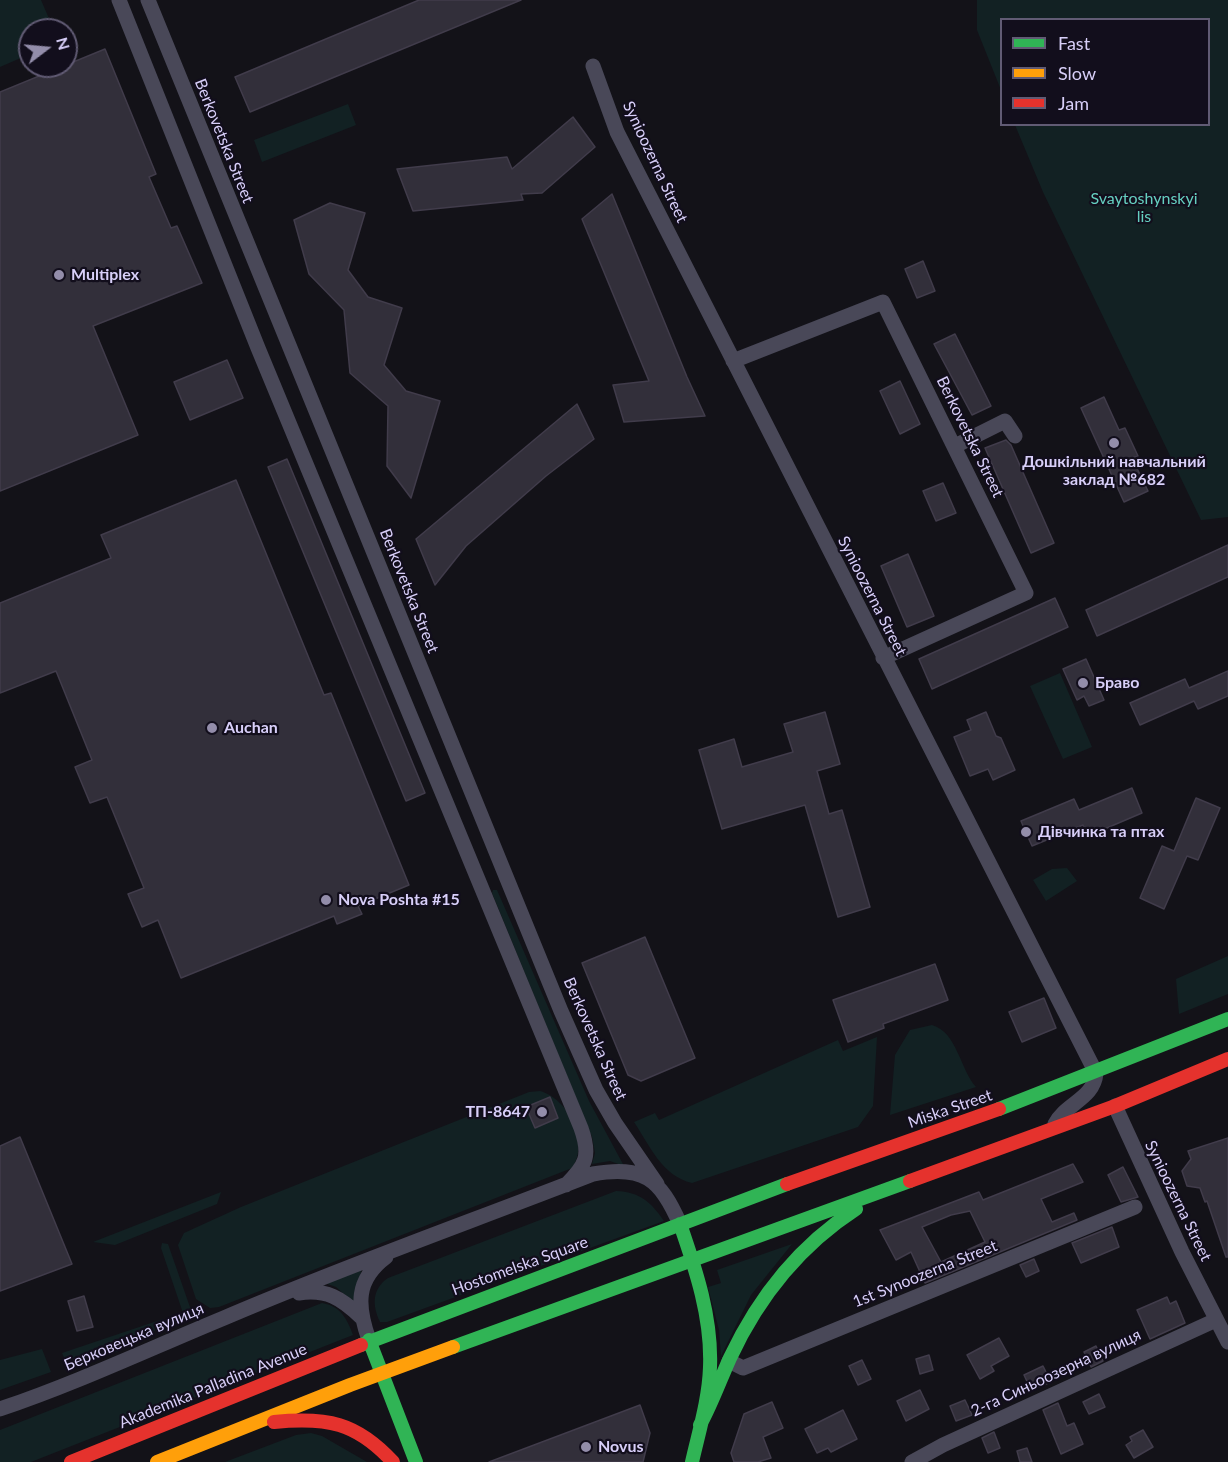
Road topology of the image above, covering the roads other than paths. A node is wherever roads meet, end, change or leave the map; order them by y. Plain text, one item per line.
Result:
1 (119, 0) edge
2 (148, 0) edge
3 (593, 66) dead end
4 (733, 361) junction
5 (1015, 436) dead end
6 (955, 447) junction
7 (883, 658) junction
8 (1228, 1019) edge
9 (1228, 1059) edge
10 (1096, 1073) junction
11 (1114, 1106) junction
12 (1053, 1129) junction
13 (657, 1184) junction
14 (566, 1185) junction
15 (893, 1188) junction
16 (1135, 1207) dead end
17 (680, 1224) junction
18 (401, 1246) junction
19 (693, 1261) junction
20 (281, 1295) junction
21 (360, 1317) junction
22 (1216, 1320) junction
23 (369, 1340) junction
24 (1228, 1342) edge
25 (729, 1361) junction
26 (381, 1374) junction
27 (0, 1409) edge
28 (244, 1425) junction
29 (700, 1425) junction
30 (70, 1462) edge
31 (157, 1462) edge
32 (393, 1462) edge
33 (416, 1462) edge
34 (692, 1462) edge
35 (912, 1462) edge

1 - 14 street
2 - 13 street, Berkovetska Street
3 - 4 street, Synioozerna Street
4 - 6 street, Berkovetska Street
4 - 7 street, Synioozerna Street
5 - 6 street
6 - 7 street, Berkovetska Street
7 - 10 street, Synioozerna Street
8 - 10 main road, Miska Street
9 - 11 main road
10 - 12 street
10 - 17 main road, Miska Street
11 - 12 main road
11 - 22 street, Synioozerna Street
12 - 15 main road
13 - 14 street
13 - 17 street, Berkovetska Street
14 - 18 street
15 - 19 main road
15 - 25 main road
16 - 25 street, 1st Synoozerna Street
17 - 19 main road
17 - 23 main road, Hostomelska Square
18 - 20 street
18 - 21 street
19 - 26 main road
19 - 29 main road
20 - 21 street
20 - 27 street, Берковецька вулиця
21 - 23 street
22 - 24 street, Synioozerna Street
22 - 35 street, 2-га Синьоозерна вулиця
23 - 26 main road
23 - 30 main road, Akademika Palladina Avenue
25 - 29 main road
26 - 28 main road
26 - 33 main road
28 - 31 main road
28 - 32 main road
29 - 34 main road

